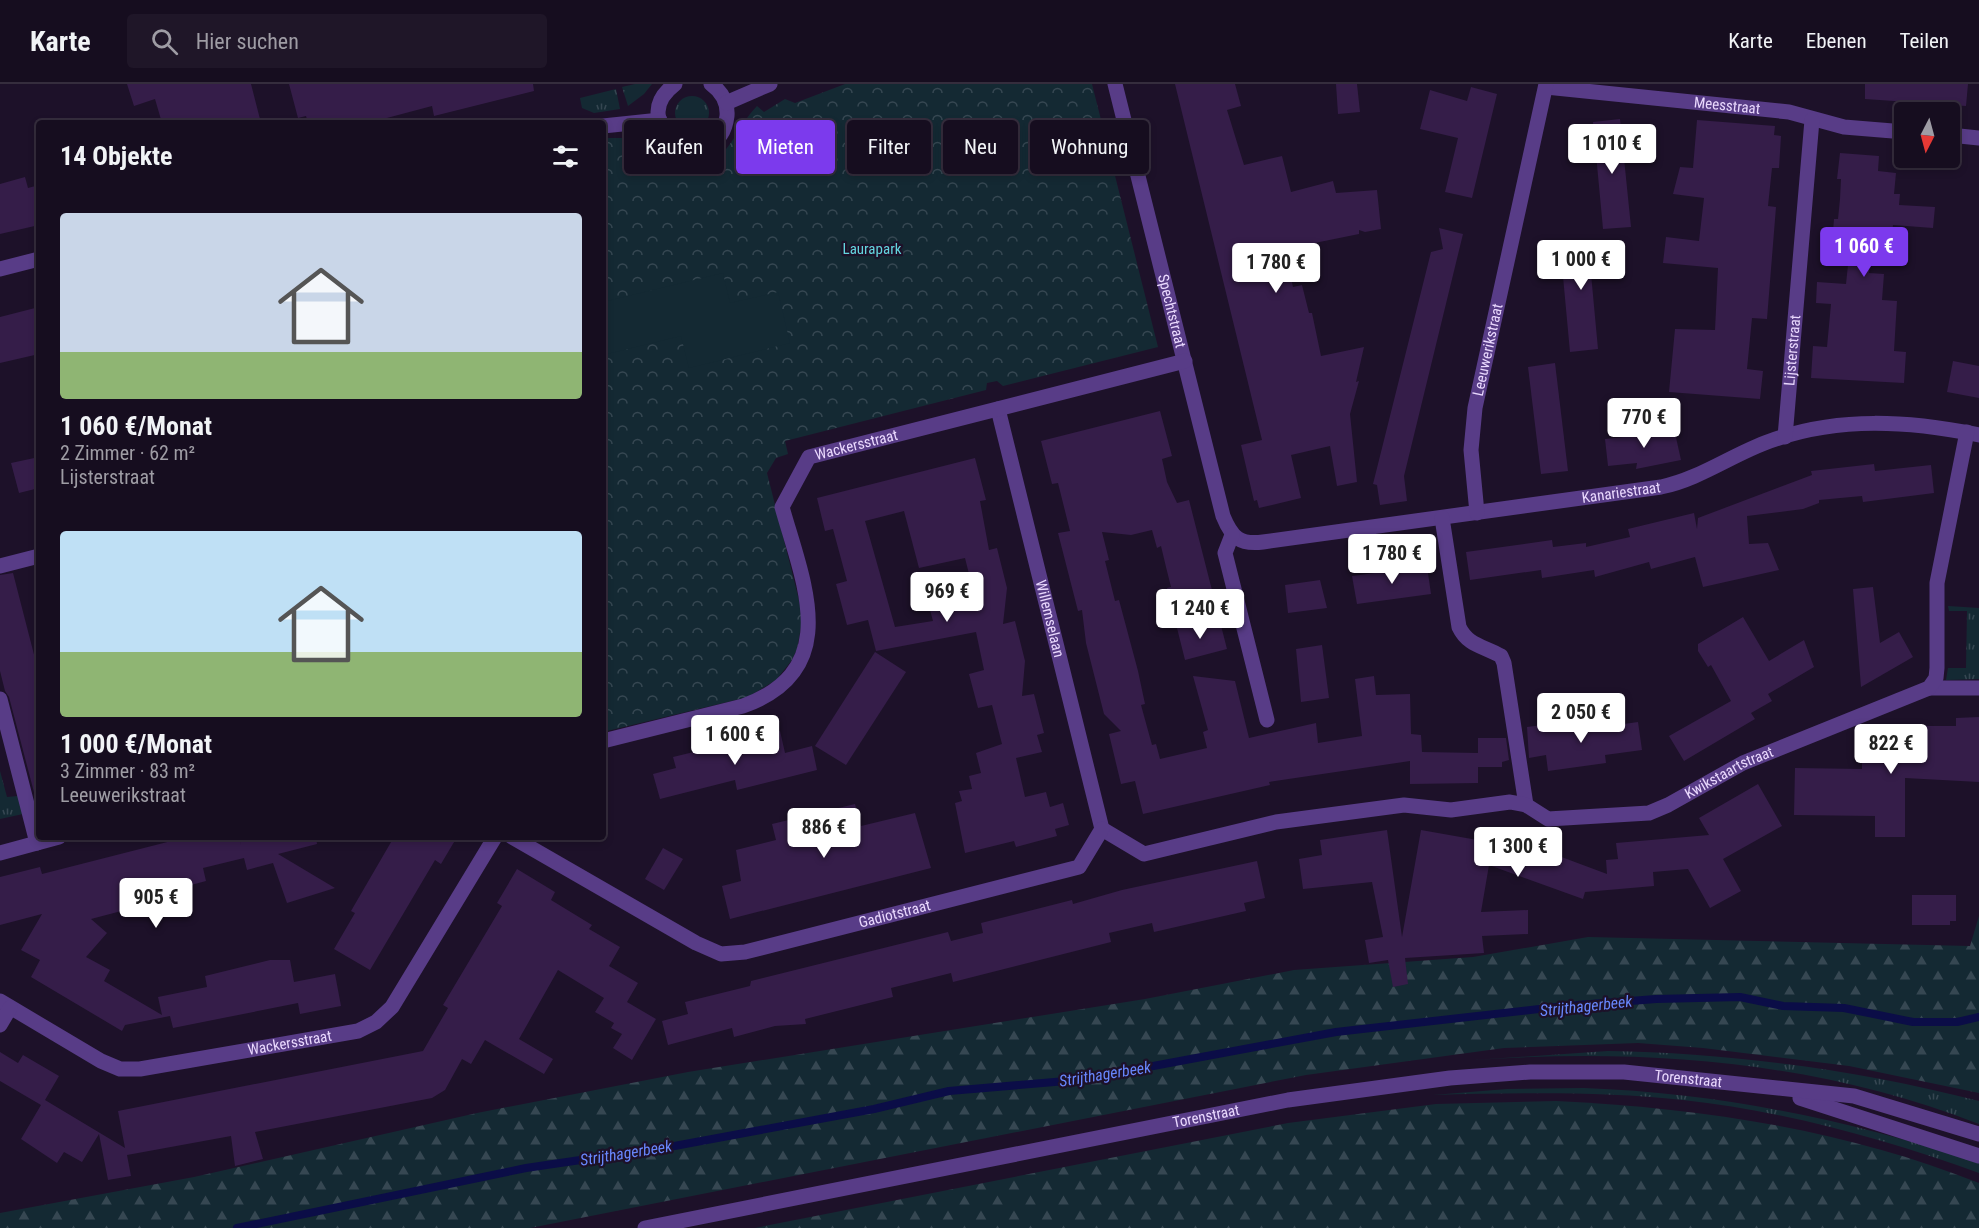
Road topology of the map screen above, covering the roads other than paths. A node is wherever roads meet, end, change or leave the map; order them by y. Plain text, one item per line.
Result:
1 (675, 84) edge
2 (711, 84) edge
3 (770, 84) edge
4 (1115, 84) edge
5 (1546, 85) edge
6 (726, 103) junction
7 (660, 120) edge
8 (1812, 120) junction
9 (624, 124) edge
10 (606, 126) edge
11 (724, 126) edge
12 (1894, 131) edge
13 (1960, 136) edge
14 (1979, 138) edge
15 (36, 259) edge
16 (0, 269) edge
17 (1185, 361) junction
18 (998, 409) junction
19 (1973, 434) edge
20 (1785, 437) junction
21 (1477, 513) junction
22 (1442, 518) junction
23 (1232, 536) junction
24 (36, 557) edge
25 (0, 566) edge
26 (1929, 688) junction
27 (1979, 688) edge
28 (0, 699) edge
29 (1266, 720) dead end
30 (606, 740) edge
31 (1526, 805) junction
32 (1102, 829) junction
33 (36, 839) edge
34 (36, 840) edge
35 (48, 840) edge
36 (493, 840) edge
37 (517, 840) edge
38 (37, 843) junction
39 (0, 853) edge
40 (5, 1005) edge
41 (0, 1024) edge
42 (1772, 1089) junction
43 (1979, 1134) edge
44 (1979, 1156) edge
45 (645, 1228) edge

1 - 7 street
2 - 6 street
3 - 6 street
4 - 17 street, Spechtstraat
5 - 8 street, Meesstraat
5 - 21 street, Leeuwerikstraat
6 - 11 street
8 - 12 street, Meesstraat
8 - 20 street, Lijsterstraat
9 - 10 street
13 - 14 street
15 - 16 street
17 - 18 street, Wackersstraat
17 - 23 street, Spechtstraat
18 - 30 street, Wackersstraat
18 - 32 street, Willemselaan
19 - 20 street, Kanariestraat
19 - 26 street
20 - 21 street, Kanariestraat
21 - 22 street, Kanariestraat
22 - 23 street, Kanariestraat
22 - 31 street
23 - 29 street, Spechtstraat
24 - 25 street
26 - 27 street, Kwikstaartstraat
26 - 31 street, Kwikstaartstraat
28 - 33 street
31 - 32 street, Kwikstaartstraat
32 - 37 street, Gadiotstraat
34 - 38 street
35 - 38 street
36 - 40 street, Wackersstraat
38 - 39 street
40 - 41 street
42 - 43 street, Torenstraat
42 - 44 street, Torenstraat
42 - 45 street, Torenstraat

